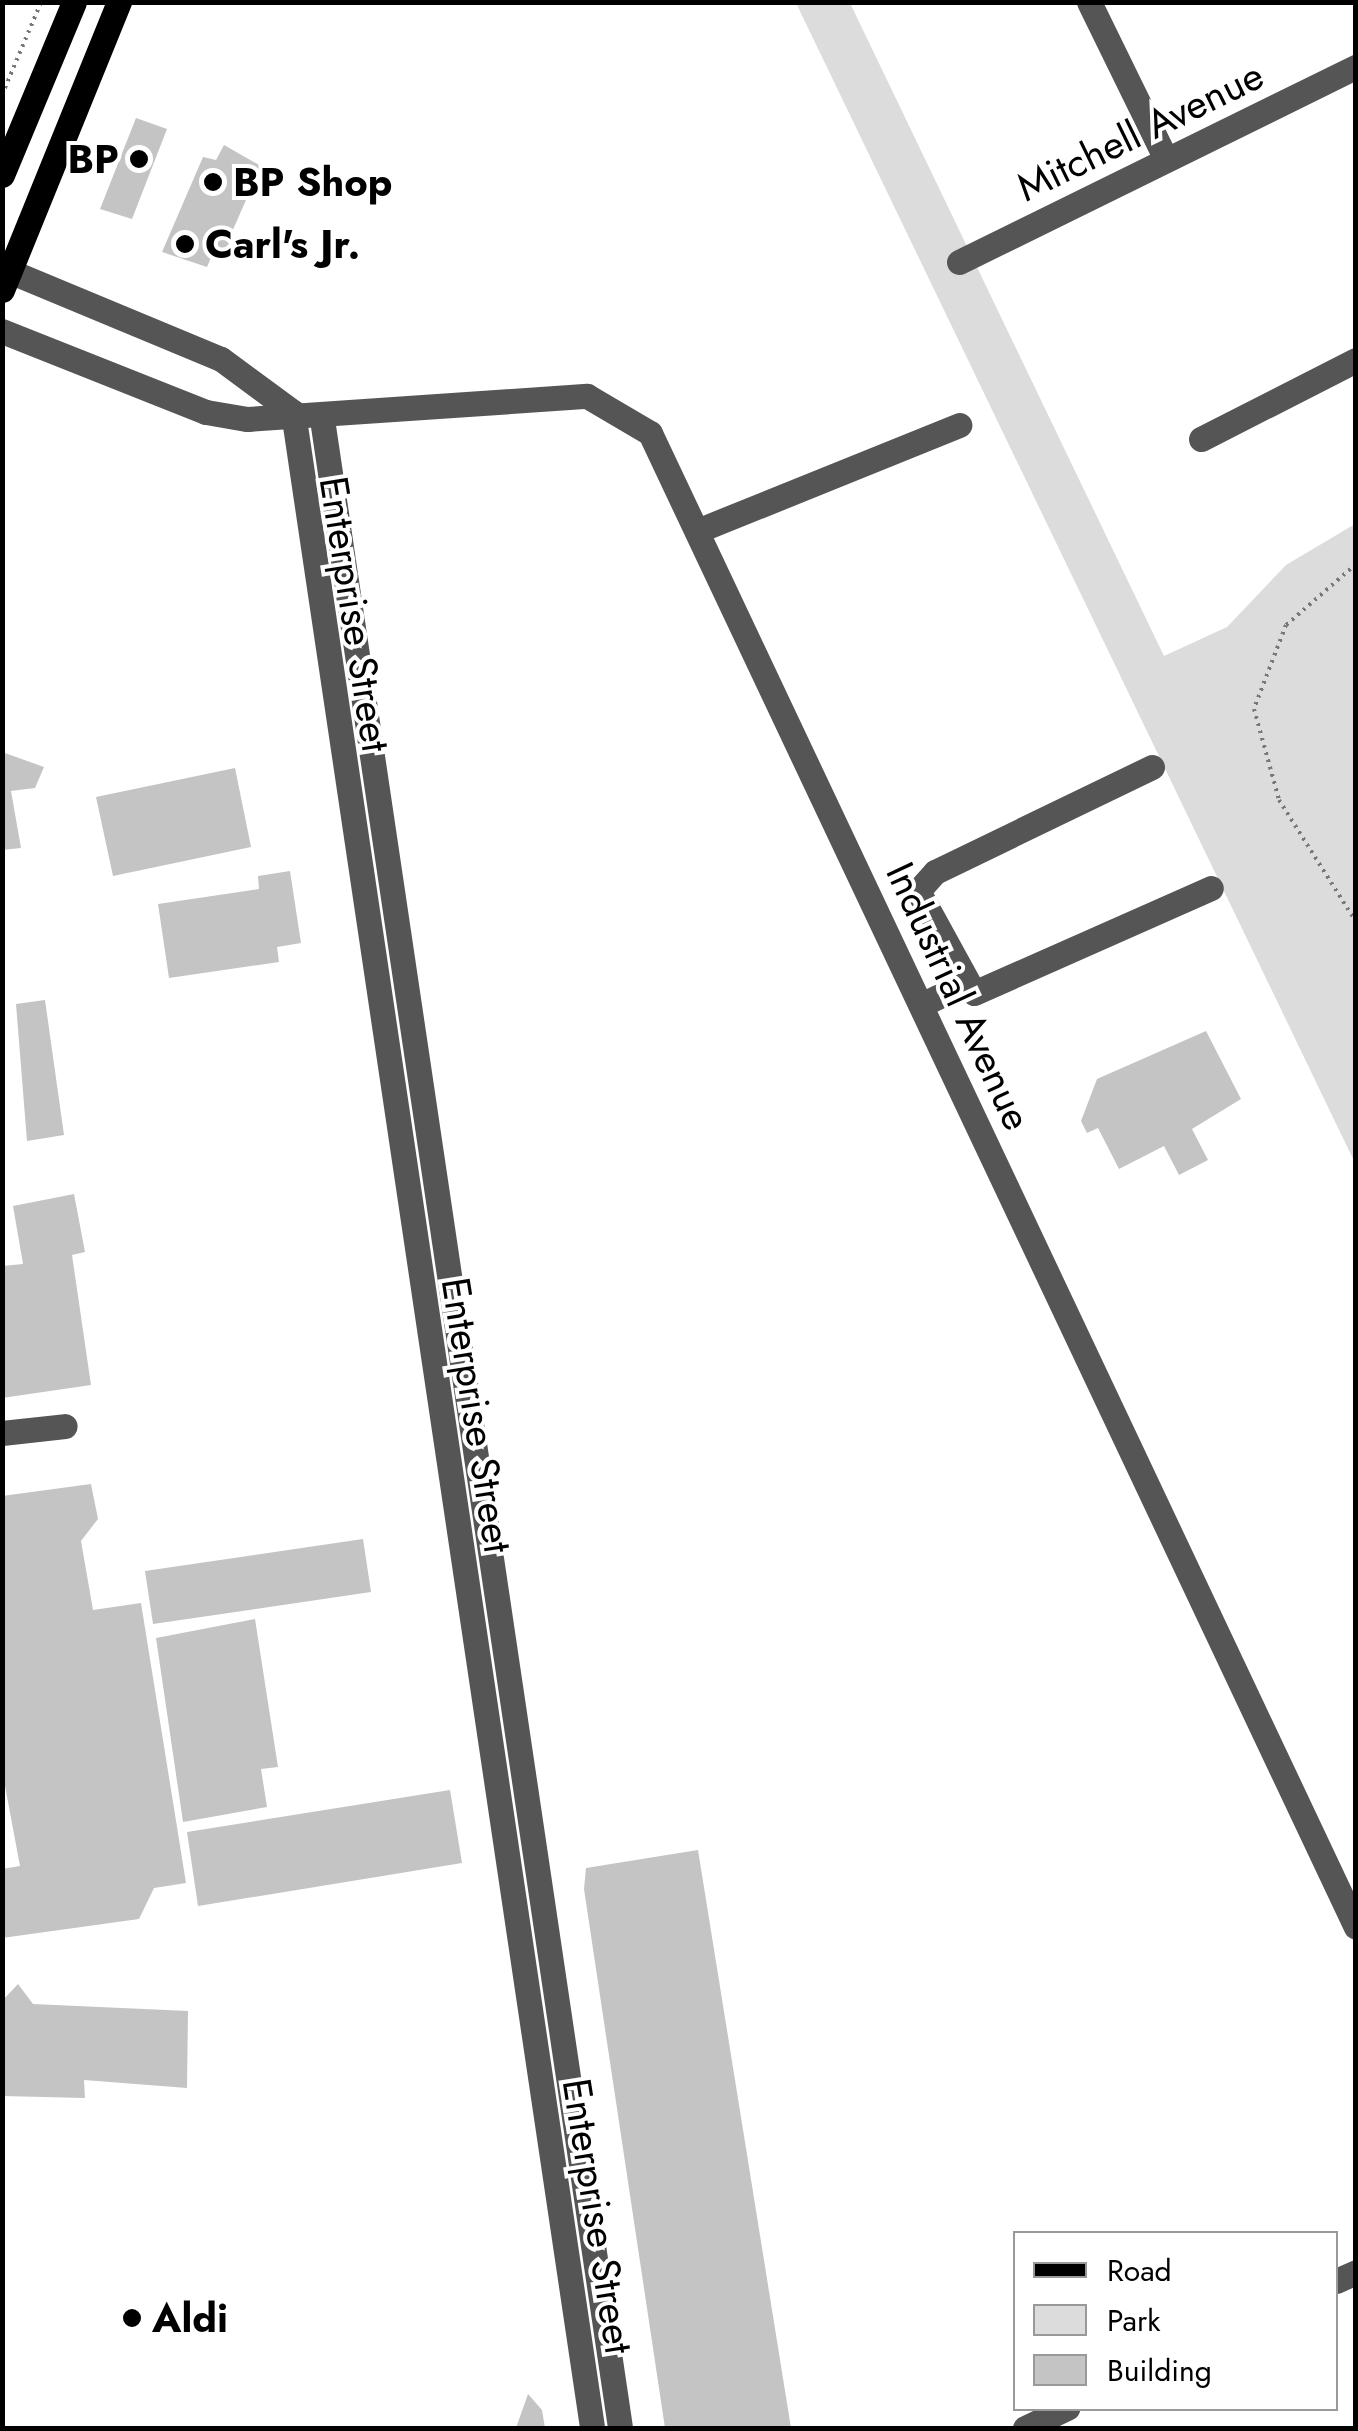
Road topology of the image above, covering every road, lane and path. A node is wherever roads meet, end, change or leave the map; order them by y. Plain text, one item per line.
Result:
1 (41, 2) edge
2 (74, 2) edge
3 (119, 2) edge
4 (1089, 2) edge
5 (1356, 68) edge
6 (2, 95) edge
7 (1166, 159) junction
8 (2, 175) edge
9 (959, 262) dead end
10 (5, 277) edge
11 (2, 331) edge
12 (1356, 360) edge
13 (293, 412) junction
14 (322, 419) junction
15 (959, 425) dead end
16 (1201, 439) dead end
17 (697, 530) junction
18 (1356, 564) edge
19 (1152, 766) dead end
20 (1211, 888) dead end
21 (918, 891) junction
22 (876, 910) junction
23 (1356, 922) edge
24 (964, 984) junction
25 (922, 1004) junction
26 (65, 1426) dead end
27 (2, 1434) edge
28 (1356, 1927) edge
29 (1056, 2417) edge
30 (592, 2428) edge
31 (620, 2428) edge
32 (1024, 2428) edge

1 - 6 path
2 - 8 main road
3 - 10 main road
4 - 7 street
5 - 7 street, Mitchell Avenue
7 - 9 street, Mitchell Avenue
10 - 13 street, Industrial Avenue
11 - 13 street, Industrial Avenue
12 - 16 street
13 - 14 street, Industrial Avenue
13 - 30 street, Enterprise Street
14 - 17 street, Industrial Avenue
14 - 31 street, Enterprise Street
15 - 17 street
17 - 22 street, Industrial Avenue
18 - 23 path
19 - 21 street
20 - 24 street
21 - 22 street
21 - 24 street
22 - 25 street, Industrial Avenue
24 - 25 street
25 - 28 street, Industrial Avenue
26 - 27 street
29 - 32 street

